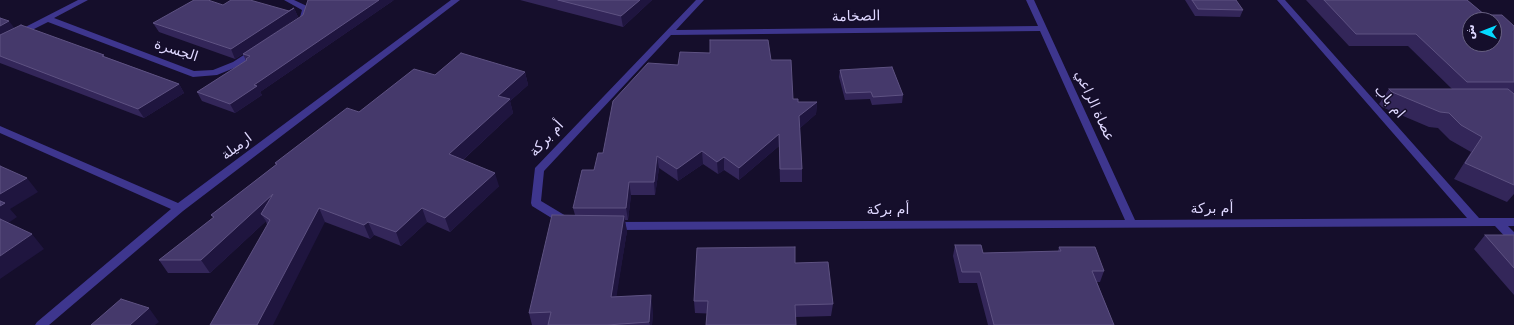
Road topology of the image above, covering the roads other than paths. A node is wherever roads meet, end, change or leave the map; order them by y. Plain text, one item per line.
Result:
1 (84, 0) edge
2 (288, 0) edge
3 (456, 0) edge
4 (700, 0) edge
5 (1030, 0) edge
6 (1281, 0) edge
7 (48, 19) junction
8 (297, 24) edge
9 (1043, 28) junction
10 (669, 33) junction
11 (0, 43) edge
12 (267, 44) edge
13 (0, 129) edge
14 (179, 208) junction
15 (1476, 222) junction
16 (1498, 222) junction
17 (1514, 222) edge
18 (1132, 224) junction
19 (573, 226) edge
20 (597, 226) edge
21 (1514, 239) edge
22 (41, 325) edge

1 - 7 street
2 - 8 street
3 - 14 street, ارميلة
4 - 10 street, أم بركة
5 - 9 street, عصاة الراعي
6 - 15 street, ام باب
7 - 11 street
7 - 12 street, الجسرة
9 - 10 street, الصخامة
9 - 18 street, عصاة الراعي
10 - 19 street, أم بركة
13 - 14 street
14 - 22 street, ارميلة
15 - 16 street, أم بركة
15 - 18 street, أم بركة
16 - 17 street, أم بركة
16 - 21 street
18 - 20 street, أم بركة

